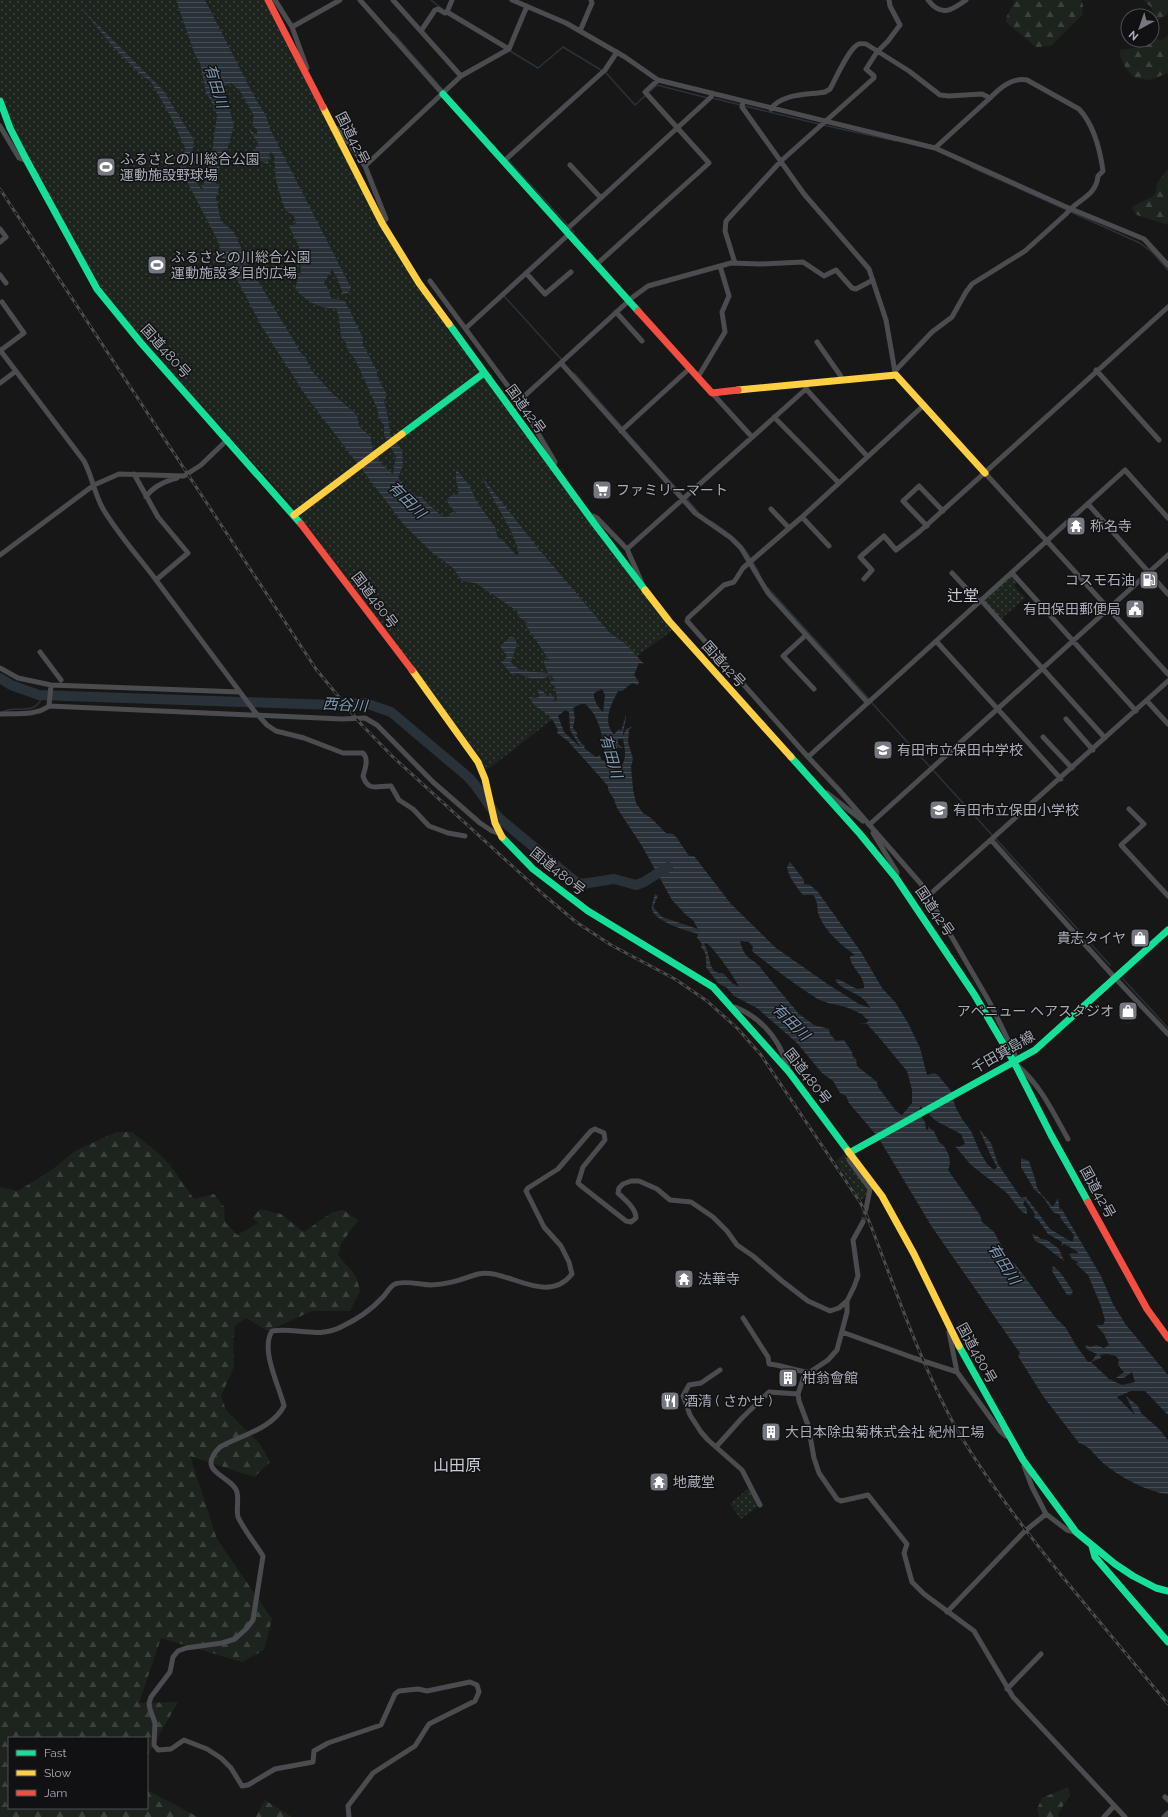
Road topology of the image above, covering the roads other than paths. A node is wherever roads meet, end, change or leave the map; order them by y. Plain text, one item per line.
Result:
1 (268, 0) edge
2 (275, 0) edge
3 (340, 0) edge
4 (360, 0) edge
5 (394, 0) edge
6 (452, 0) edge
7 (512, 0) edge
8 (590, 0) edge
9 (889, 0) edge
10 (928, 0) edge
11 (966, 0) edge
12 (332, 2) edge
13 (527, 6) junction
14 (447, 12) junction
15 (292, 27) junction
16 (580, 31) junction
17 (421, 32) junction
18 (509, 49) junction
19 (617, 52) junction
20 (878, 52) junction
21 (306, 74) junction
22 (461, 76) junction
23 (658, 80) junction
24 (712, 93) junction
25 (442, 94) junction
26 (990, 98) junction
27 (0, 101) edge
28 (743, 102) junction
29 (771, 109) junction
30 (824, 121) junction
31 (0, 126) edge
32 (334, 128) junction
33 (677, 128) junction
34 (935, 148) junction
35 (27, 161) junction
36 (504, 161) junction
37 (781, 161) junction
38 (570, 165) dead end
39 (365, 166) junction
40 (600, 198) junction
41 (1071, 208) junction
42 (382, 223) junction
43 (0, 229) edge
44 (567, 232) junction
45 (0, 242) edge
46 (735, 263) junction
47 (597, 264) junction
48 (1168, 265) edge
49 (720, 266) junction
50 (571, 272) dead end
51 (526, 273) junction
52 (0, 275) edge
53 (873, 280) junction
54 (430, 281) dead end
55 (6, 283) dead end
56 (629, 301) junction
57 (2, 302) dead end
58 (1168, 307) edge
59 (616, 312) junction
60 (466, 328) junction
61 (642, 341) dead end
62 (817, 342) dead end
63 (0, 350) edge
64 (561, 363) junction
65 (690, 368) junction
66 (1096, 370) junction
67 (16, 371) junction
68 (895, 373) junction
69 (482, 375) junction
70 (698, 377) junction
71 (842, 380) junction
72 (0, 383) edge
73 (807, 386) junction
74 (712, 393) junction
75 (519, 401) junction
76 (924, 405) junction
77 (774, 418) junction
78 (621, 431) junction
79 (752, 437) junction
80 (228, 439) junction
81 (1159, 440) dead end
82 (867, 456) junction
83 (553, 466) junction
84 (985, 473) junction
85 (134, 474) junction
86 (184, 476) junction
87 (839, 483) junction
88 (94, 485) junction
89 (146, 497) junction
90 (683, 499) junction
91 (1088, 504) junction
92 (771, 509) dead end
93 (943, 511) junction
94 (297, 512) junction
95 (590, 517) junction
96 (802, 517) junction
97 (1168, 518) edge
98 (927, 526) junction
99 (789, 528) junction
100 (1047, 541) junction
101 (828, 546) dead end
102 (627, 548) junction
103 (0, 555) edge
104 (1168, 555) edge
105 (750, 563) junction
106 (1148, 572) junction
107 (952, 573) dead end
108 (1012, 573) junction
109 (864, 578) dead end
110 (156, 580) junction
111 (640, 585) junction
112 (1168, 594) edge
113 (980, 601) junction
114 (1108, 609) junction
115 (806, 634) junction
116 (936, 641) junction
117 (1073, 641) junction
118 (40, 652) dead end
119 (0, 668) edge
120 (1042, 669) junction
121 (1168, 674) edge
122 (61, 680) dead end
123 (1168, 681) edge
124 (51, 685) junction
125 (814, 689) dead end
126 (241, 693) junction
127 (1147, 701) junction
128 (868, 703) junction
129 (49, 706) junction
130 (998, 709) junction
131 (1136, 711) junction
132 (256, 713) junction
133 (0, 714) edge
134 (1066, 719) dead end
135 (1168, 724) edge
136 (1043, 736) dead end
137 (1105, 738) junction
138 (1093, 750) junction
139 (808, 757) junction
140 (1072, 768) junction
141 (1060, 779) junction
142 (822, 793) junction
143 (1129, 809) dead end
144 (869, 825) junction
145 (500, 833) junction
146 (465, 836) dead end
147 (992, 841) junction
148 (896, 878) junction
149 (928, 896) junction
150 (1168, 896) edge
151 (1168, 930) edge
152 (1115, 978) junction
153 (730, 1005) junction
154 (1168, 1034) edge
155 (1013, 1062) junction
156 (789, 1072) junction
157 (1068, 1139) dead end
158 (851, 1153) junction
159 (866, 1209) tunnel mouth
160 (863, 1222) tunnel mouth
161 (847, 1302) junction
162 (743, 1318) dead end
163 (948, 1327) junction
164 (842, 1332) junction
165 (1168, 1338) edge
166 (720, 1370) dead end
167 (808, 1372) junction
168 (957, 1372) junction
169 (798, 1394) junction
170 (1014, 1444) junction
171 (716, 1447) junction
172 (1023, 1460) junction
173 (760, 1505) dead end
174 (1046, 1514) junction
175 (1076, 1532) junction
176 (1092, 1546) junction
177 (1168, 1592) edge
178 (947, 1612) junction
179 (1168, 1642) edge
180 (1041, 1654) dead end
181 (1007, 1689) junction
182 (1114, 1806) junction
183 (1168, 1813) edge
184 (349, 1817) edge
185 (1104, 1817) edge
186 (1125, 1817) edge
187 (1164, 1817) edge

1 - 21 main road, 国道42号
2 - 15 street
3 - 12 street
4 - 25 street
5 - 17 street
6 - 14 street
7 - 13 street
8 - 16 street
9 - 20 street
10 - 11 street
12 - 15 street
13 - 16 street
13 - 18 street
14 - 17 street
14 - 18 street
15 - 21 street
16 - 19 street
17 - 22 street
18 - 22 street
19 - 23 street
19 - 36 street
20 - 26 street
20 - 29 street
20 - 30 street
21 - 32 main road, 国道42号
22 - 25 street
23 - 24 street
23 - 33 street
24 - 28 street
24 - 33 street
25 - 36 main road
25 - 39 street
26 - 34 street
26 - 41 street
27 - 35 main road, 国道480号
28 - 29 street
28 - 37 street
29 - 30 street
30 - 34 street
30 - 37 street
31 - 35 street
32 - 39 street
32 - 42 main road, 国道42号
33 - 40 street
33 - 47 street
34 - 41 street
35 - 80 main road, 国道480号
36 - 44 main road
37 - 46 street
37 - 53 street
38 - 40 street
39 - 42 street
40 - 44 street
41 - 48 street
41 - 68 street
42 - 69 main road, 国道42号
43 - 45 street
44 - 47 main road
44 - 51 street
46 - 49 street
46 - 53 street
47 - 56 main road
49 - 56 street
49 - 70 street
50 - 51 street
51 - 60 street
52 - 55 street
53 - 68 street
54 - 60 street
56 - 59 street
56 - 65 main road
57 - 63 street
58 - 66 street
59 - 61 street
59 - 64 street
60 - 75 street
62 - 71 street
63 - 67 street
64 - 75 street
64 - 78 street
65 - 70 main road
65 - 78 street
66 - 81 street
66 - 84 street
67 - 72 street
67 - 88 street
68 - 71 main road
68 - 76 main road
69 - 83 main road, 国道42号
69 - 94 main road
70 - 74 main road
71 - 73 main road
73 - 74 main road
73 - 77 street
73 - 82 street
74 - 79 street
75 - 83 street
76 - 82 street
76 - 84 main road
77 - 79 street
77 - 87 street
78 - 90 street
79 - 90 street
80 - 86 street
80 - 94 main road, 国道480号
82 - 87 street
83 - 95 main road, 国道42号
84 - 93 street
84 - 100 street
85 - 86 street
85 - 88 street
85 - 89 street
86 - 89 street
87 - 96 street
88 - 103 street
88 - 110 street
89 - 110 street
90 - 102 street
90 - 105 street
91 - 97 street
91 - 100 street
91 - 106 street
92 - 99 street
93 - 98 street
93 - 98 street
94 - 145 main road, 国道480号
95 - 102 street
95 - 111 main road, 国道42号
96 - 99 street
96 - 101 street
98 - 109 street
99 - 105 street
100 - 108 street
100 - 114 street
102 - 111 street
104 - 106 street
105 - 115 street
105 - 139 street
106 - 112 street
106 - 114 street
107 - 113 street
108 - 113 street
108 - 117 street
110 - 126 street
111 - 142 main road, 国道42号
113 - 116 street
113 - 120 street
114 - 117 street
114 - 121 street
115 - 125 street
115 - 128 street
116 - 128 street
116 - 130 street
117 - 120 street
117 - 131 street
118 - 122 street
119 - 124 street
120 - 130 street
120 - 137 street
123 - 127 street
124 - 126 street
124 - 129 street
126 - 132 street
127 - 131 street
127 - 135 street
128 - 139 street
129 - 132 street
129 - 133 street
130 - 141 street
130 - 144 street
131 - 137 street
132 - 145 street
132 - 146 street
134 - 138 street
136 - 140 street
137 - 138 street
138 - 140 street
139 - 144 street
140 - 141 street
141 - 147 street
142 - 144 street
142 - 148 main road, 国道42号
143 - 150 street
144 - 148 street
144 - 149 street
145 - 153 main road, 国道480号
147 - 149 street
147 - 152 street
148 - 155 main road, 国道42号
149 - 155 street
151 - 152 main road, 千田箕島線
152 - 154 street
152 - 155 main road, 千田箕島線
153 - 156 main road, 国道480号
153 - 156 street
155 - 157 street
155 - 158 main road, 千田箕島線
155 - 165 main road, 国道42号
156 - 158 main road, 国道480号
158 - 159 street
158 - 163 main road, 国道480号
160 - 161 street
161 - 164 street
161 - 184 street
162 - 167 street
163 - 168 street
163 - 170 main road, 国道480号
164 - 167 street
164 - 168 street
166 - 171 street
167 - 169 street
168 - 170 street
169 - 171 street
169 - 178 street
170 - 172 main road, 国道480号
171 - 173 street
172 - 174 street
172 - 175 main road, 国道480号
174 - 175 street
174 - 178 street
175 - 176 main road, 国道480号
176 - 177 main road, 国道480号
176 - 179 main road
178 - 181 street
180 - 181 street
181 - 182 street
182 - 185 street
182 - 186 street
183 - 187 street

